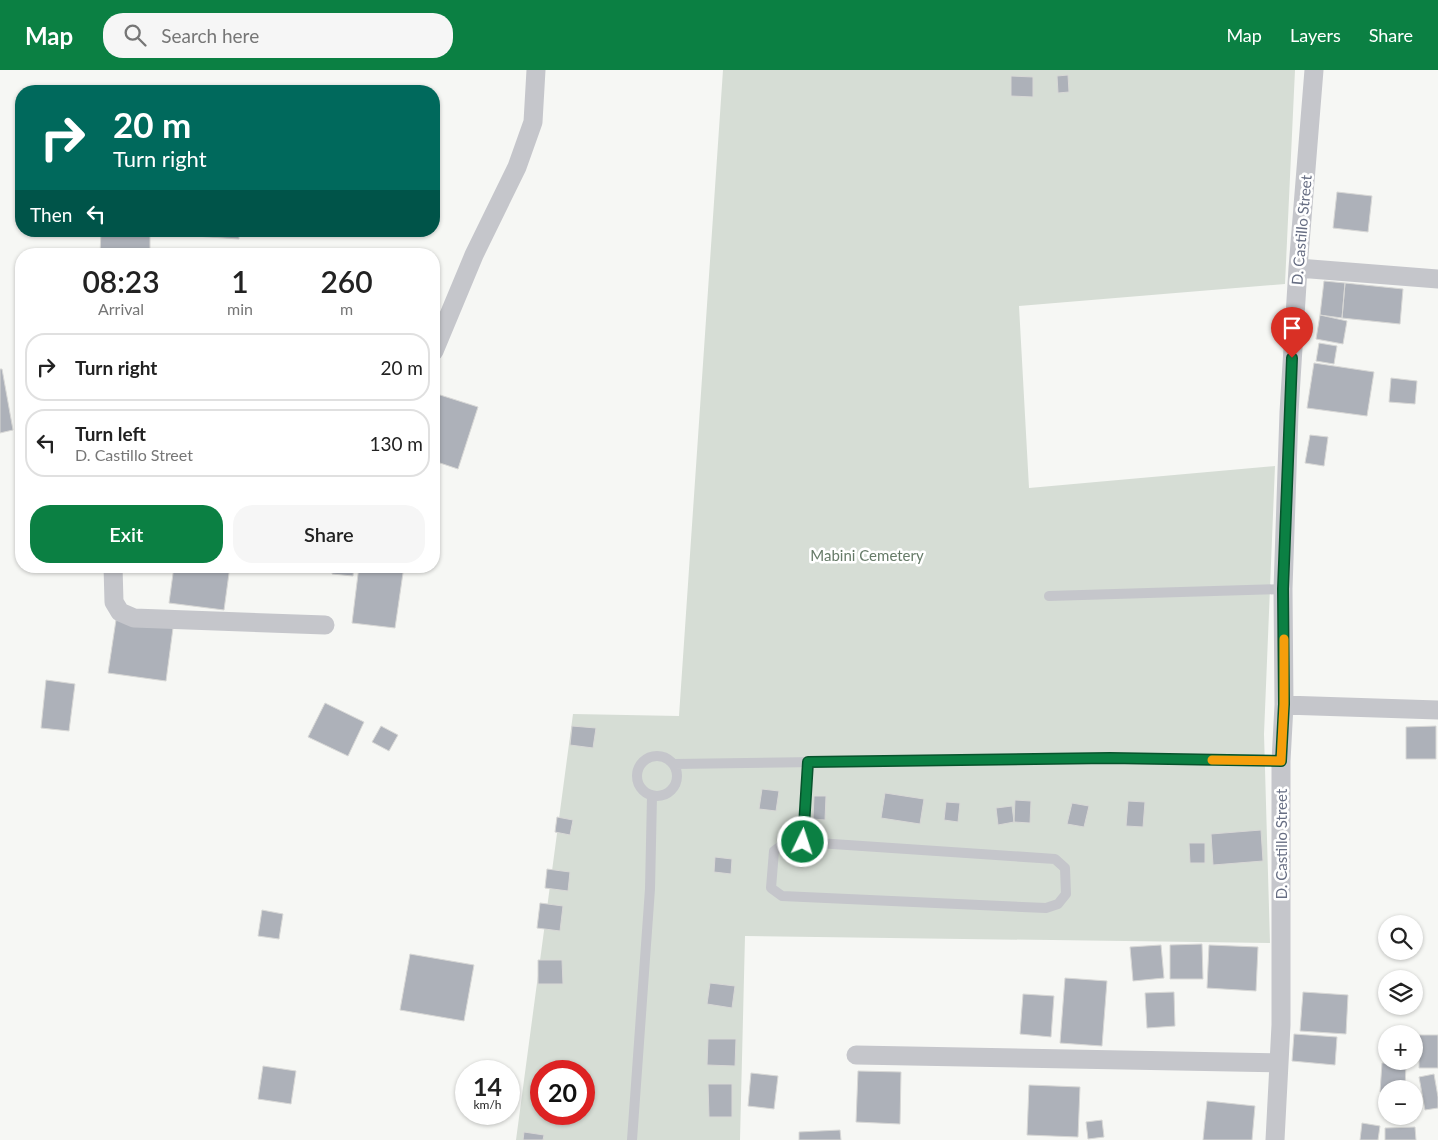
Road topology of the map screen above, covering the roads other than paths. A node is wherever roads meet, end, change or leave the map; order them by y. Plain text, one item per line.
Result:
1 (536, 70) edge
2 (1314, 70) edge
3 (1298, 268) junction
4 (1438, 279) edge
5 (440, 337) edge
6 (113, 573) edge
7 (1283, 589) junction
8 (1049, 596) dead end
9 (325, 625) dead end
10 (1284, 704) junction
11 (1438, 710) edge
12 (1281, 761) junction
13 (808, 762) junction
14 (674, 764) junction
15 (652, 796) junction
16 (803, 842) junction
17 (856, 1055) dead end
18 (1278, 1063) junction
19 (632, 1140) edge
20 (1275, 1140) edge

1 - 5 street
2 - 3 street, D. Castillo Street
3 - 4 street
3 - 7 street, D. Castillo Street
6 - 9 street
7 - 8 lane
7 - 10 street, D. Castillo Street
10 - 11 street
10 - 12 street, D. Castillo Street
12 - 13 lane
12 - 18 street, D. Castillo Street
13 - 14 lane
13 - 16 lane
14 - 15 lane
14 - 15 lane
15 - 19 lane
16 - 16 lane
17 - 18 street
18 - 20 street, D. Castillo Street

